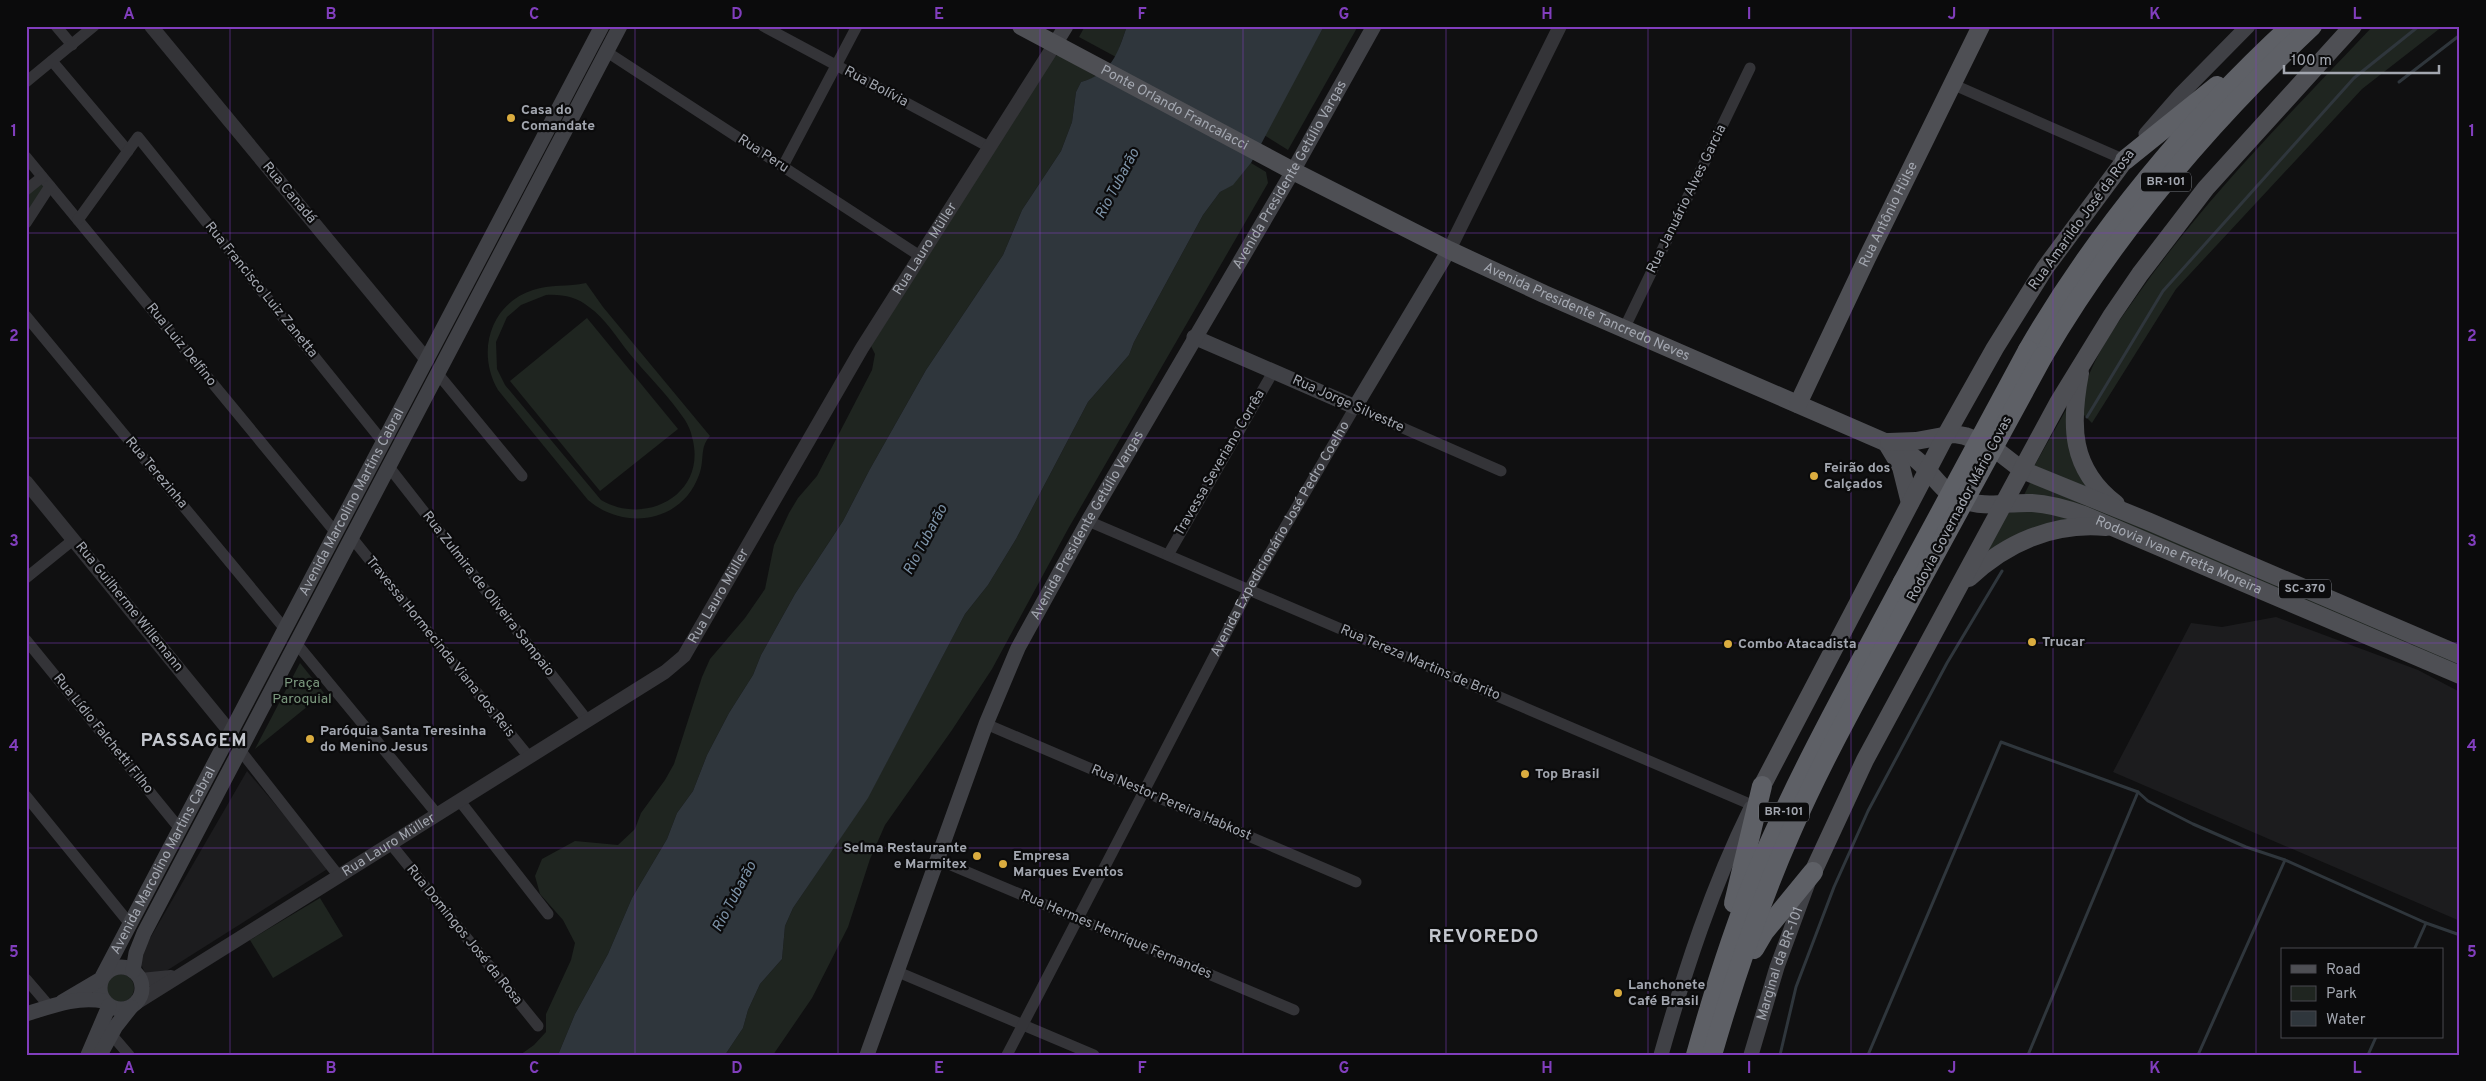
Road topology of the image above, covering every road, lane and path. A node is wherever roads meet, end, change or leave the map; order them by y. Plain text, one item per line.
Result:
1 (56, 26) edge
2 (94, 26) edge
3 (151, 26) edge
4 (602, 26) edge
5 (620, 26) edge
6 (763, 26) edge
7 (857, 26) edge
8 (1021, 26) edge
9 (1066, 26) edge
10 (1374, 26) edge
11 (1560, 26) edge
12 (1981, 26) edge
13 (2248, 26) edge
14 (2312, 26) edge
15 (2353, 26) edge
16 (2288, 29) edge
17 (1055, 44) junction
18 (72, 45) junction
19 (607, 52) junction
20 (52, 61) junction
21 (836, 65) junction
22 (1750, 68) dead end
23 (26, 82) edge
24 (1952, 84) junction
25 (989, 147) junction
26 (128, 151) junction
27 (26, 157) edge
28 (2125, 160) junction
29 (783, 166) junction
30 (1286, 168) junction
31 (42, 177) junction
32 (520, 183) junction
33 (50, 186) junction
34 (26, 190) edge
35 (534, 190) junction
36 (78, 220) junction
37 (26, 223) edge
38 (1449, 250) junction
39 (920, 256) junction
40 (26, 316) edge
41 (1624, 329) junction
42 (1194, 337) junction
43 (2036, 353) junction
44 (426, 360) junction
45 (2082, 362) junction
46 (1274, 372) junction
47 (438, 374) junction
48 (1798, 404) junction
49 (1355, 407) junction
50 (1946, 435) junction
51 (384, 442) junction
52 (1886, 442) junction
53 (389, 467) junction
54 (1928, 470) junction
55 (2022, 470) junction
56 (1501, 471) dead end
57 (522, 476) dead end
58 (26, 482) edge
59 (1910, 503) junction
60 (2003, 506) junction
61 (1088, 521) junction
62 (2150, 522) junction
63 (2127, 532) junction
64 (336, 533) junction
65 (352, 538) junction
66 (73, 540) junction
67 (1168, 555) junction
68 (26, 578) edge
69 (1910, 586) junction
70 (1957, 589) junction
71 (1249, 590) junction
72 (285, 629) junction
73 (26, 640) edge
74 (296, 643) junction
75 (2460, 655) edge
76 (2460, 675) edge
77 (587, 720) junction
78 (986, 724) junction
79 (231, 732) junction
80 (240, 750) junction
81 (529, 756) junction
82 (1762, 786) junction
83 (1143, 791) junction
84 (26, 796) edge
85 (459, 800) junction
86 (1752, 805) junction
87 (437, 814) junction
88 (180, 829) junction
89 (390, 843) junction
90 (939, 860) junction
91 (1813, 872) junction
92 (338, 875) junction
93 (1356, 882) dead end
94 (548, 914) dead end
95 (1077, 918) junction
96 (130, 924) junction
97 (898, 972) junction
98 (137, 976) junction
99 (177, 976) junction
100 (26, 978) edge
101 (102, 979) junction
102 (56, 1004) junction
103 (106, 1004) junction
104 (133, 1005) junction
105 (1294, 1010) dead end
106 (26, 1014) edge
107 (1722, 1020) junction
108 (1023, 1024) junction
109 (538, 1026) dead end
110 (1704, 1026) junction
111 (111, 1034) junction
112 (88, 1055) edge
113 (100, 1055) edge
114 (129, 1055) edge
115 (868, 1055) edge
116 (1007, 1055) edge
117 (1094, 1055) edge
118 (1661, 1055) edge
119 (1696, 1055) edge
120 (1712, 1055) edge
121 (1750, 1055) edge

1 - 18 street
2 - 18 street
3 - 44 street, Rua Canadá
4 - 32 main road, Avenida Marcolino Martins Cabral
5 - 19 main road, Avenida Marcolino Martins Cabral
6 - 21 street, Rua Bolívia
7 - 21 street
8 - 17 main road, Ponte Orlando Francalacci
9 - 17 main road, Rua Lauro Müller
10 - 30 main road, Avenida Presidente Getúlio Vargas
11 - 38 street, Avenida Expedicionário José Pedro Coelho
12 - 24 main road, Rua Antônio Hülse
13 - 28 main road, Rua Amarildo José da Rosa
14 - 43 highway, Rodovia Governador Mário Covas / BR-101
15 - 45 main road
16 - 28 highway
16 - 43 highway, Rodovia Governador Mário Covas / BR-101
17 - 25 street, Rua Lauro Müller
17 - 30 main road, Ponte Orlando Francalacci
18 - 20 street
19 - 29 street, Rua Peru
19 - 35 main road, Avenida Marcolino Martins Cabral
20 - 23 street
20 - 26 street
21 - 25 street, Rua Bolívia
21 - 29 street
22 - 41 street, Rua Januário Alves Garcia
24 - 28 street
24 - 48 main road, Rua Antônio Hülse
25 - 39 street, Rua Lauro Müller
26 - 36 street
26 - 51 street, Rua Francisco Luiz Zanetta
27 - 31 street, Rua Luiz Delfino
28 - 50 main road, Rua Amarildo José da Rosa
29 - 39 street, Rua Peru
30 - 38 main road, Avenida Presidente Tancredo Neves
30 - 42 main road, Avenida Presidente Getúlio Vargas
31 - 33 street, Rua Luiz Delfino
31 - 34 street
32 - 35 main road
32 - 44 main road, Avenida Marcolino Martins Cabral
33 - 36 street, Rua Luiz Delfino
33 - 37 street
35 - 47 main road, Avenida Marcolino Martins Cabral
36 - 64 street, Rua Luiz Delfino
38 - 41 main road, Avenida Presidente Tancredo Neves
38 - 49 main road, Avenida Expedicionário José Pedro Coelho
39 - 77 street, Rua Lauro Müller
40 - 72 street, Rua Terezinha
41 - 48 main road, Avenida Presidente Tancredo Neves
42 - 46 main road, Rua Jorge Silvestre
42 - 61 main road, Avenida Presidente Getúlio Vargas
43 - 69 highway, Rodovia Governador Mário Covas / BR-101, bridge
44 - 47 main road
44 - 51 main road, Avenida Marcolino Martins Cabral
45 - 55 main road
45 - 62 main road
46 - 49 main road, Rua Jorge Silvestre
46 - 67 street, Travessa Severiano Corrêa
47 - 53 main road, Avenida Marcolino Martins Cabral
47 - 57 street
48 - 52 main road, Avenida Presidente Tancredo Neves
49 - 56 street, Rua Jorge Silvestre
49 - 71 street, Avenida Expedicionário José Pedro Coelho
50 - 52 main road, Avenida Presidente Tancredo Neves
50 - 54 main road
50 - 55 main road
51 - 64 main road, Avenida Marcolino Martins Cabral
52 - 54 main road, Avenida Presidente Tancredo Neves
52 - 59 main road
53 - 65 main road, Avenida Marcolino Martins Cabral
53 - 77 street, Rua Zulmira de Oliveira Sampaio
54 - 59 main road
54 - 60 main road
55 - 60 main road
55 - 62 main road, Rodovia Ivane Fretta Moreira / SC-370
58 - 66 street, Rua Guilherme Willemann
59 - 82 main road
60 - 63 main road, Rodovia Ivane Fretta Moreira / SC-370
60 - 70 main road
61 - 67 street, Rua Tereza Martins de Brito
61 - 78 main road, Avenida Presidente Getúlio Vargas
62 - 75 main road, Rodovia Ivane Fretta Moreira / SC-370
63 - 70 main road
63 - 76 main road, Rodovia Ivane Fretta Moreira / SC-370
64 - 72 main road, Avenida Marcolino Martins Cabral
65 - 74 main road, Avenida Marcolino Martins Cabral
65 - 81 street, Travessa Hormecinda Viana dos Reis
66 - 68 street
66 - 79 street, Rua Guilherme Willemann
67 - 71 street, Rua Tereza Martins de Brito
69 - 107 highway, Rodovia Governador Mário Covas / BR-101
69 - 110 highway, Rodovia Governador Mário Covas / BR-101
70 - 91 main road
71 - 83 street, Avenida Expedicionário José Pedro Coelho
71 - 86 street, Rua Tereza Martins de Brito
72 - 74 main road
72 - 79 main road, Avenida Marcolino Martins Cabral
73 - 88 street, Rua Lídio Falchetti Filho
74 - 80 main road, Avenida Marcolino Martins Cabral
74 - 87 street
77 - 81 street, Rua Lauro Müller
78 - 83 street, Rua Nestor Pereira Habkost
78 - 90 main road, Avenida Presidente Getúlio Vargas
79 - 88 main road, Avenida Marcolino Martins Cabral
80 - 92 street
80 - 98 main road, Avenida Marcolino Martins Cabral
81 - 85 street, Rua Lauro Müller
82 - 86 main road
82 - 110 highway
83 - 93 street, Rua Nestor Pereira Habkost
83 - 95 street, Avenida Expedicionário José Pedro Coelho
84 - 96 street
85 - 87 street, Rua Lauro Müller
85 - 94 street
86 - 118 main road
87 - 89 street, Rua Lauro Müller
88 - 96 main road, Avenida Marcolino Martins Cabral
89 - 92 street, Rua Lauro Müller
89 - 109 street, Rua Domingos José da Rosa
90 - 95 street, Rua Hermes Henrique Fernandes
90 - 97 main road, Avenida Presidente Getúlio Vargas
91 - 107 highway
91 - 121 main road, Marginal da BR-101
92 - 99 street, Rua Lauro Müller
95 - 105 street, Rua Hermes Henrique Fernandes
95 - 108 street, Avenida Expedicionário José Pedro Coelho
96 - 101 main road, Avenida Marcolino Martins Cabral
97 - 108 street
97 - 115 main road, Avenida Presidente Getúlio Vargas
98 - 99 street, Rua Lauro Müller
98 - 101 main road
98 - 104 main road
99 - 104 street, Rua Lauro Müller
100 - 102 street
101 - 102 main road
101 - 103 main road
102 - 103 main road
102 - 106 main road
103 - 104 main road
103 - 112 main road
104 - 111 main road
107 - 120 highway, Rodovia Governador Mário Covas / BR-101
108 - 116 street, Avenida Expedicionário José Pedro Coelho
108 - 117 street
110 - 119 highway, Rodovia Governador Mário Covas / BR-101
111 - 113 main road
111 - 114 street

